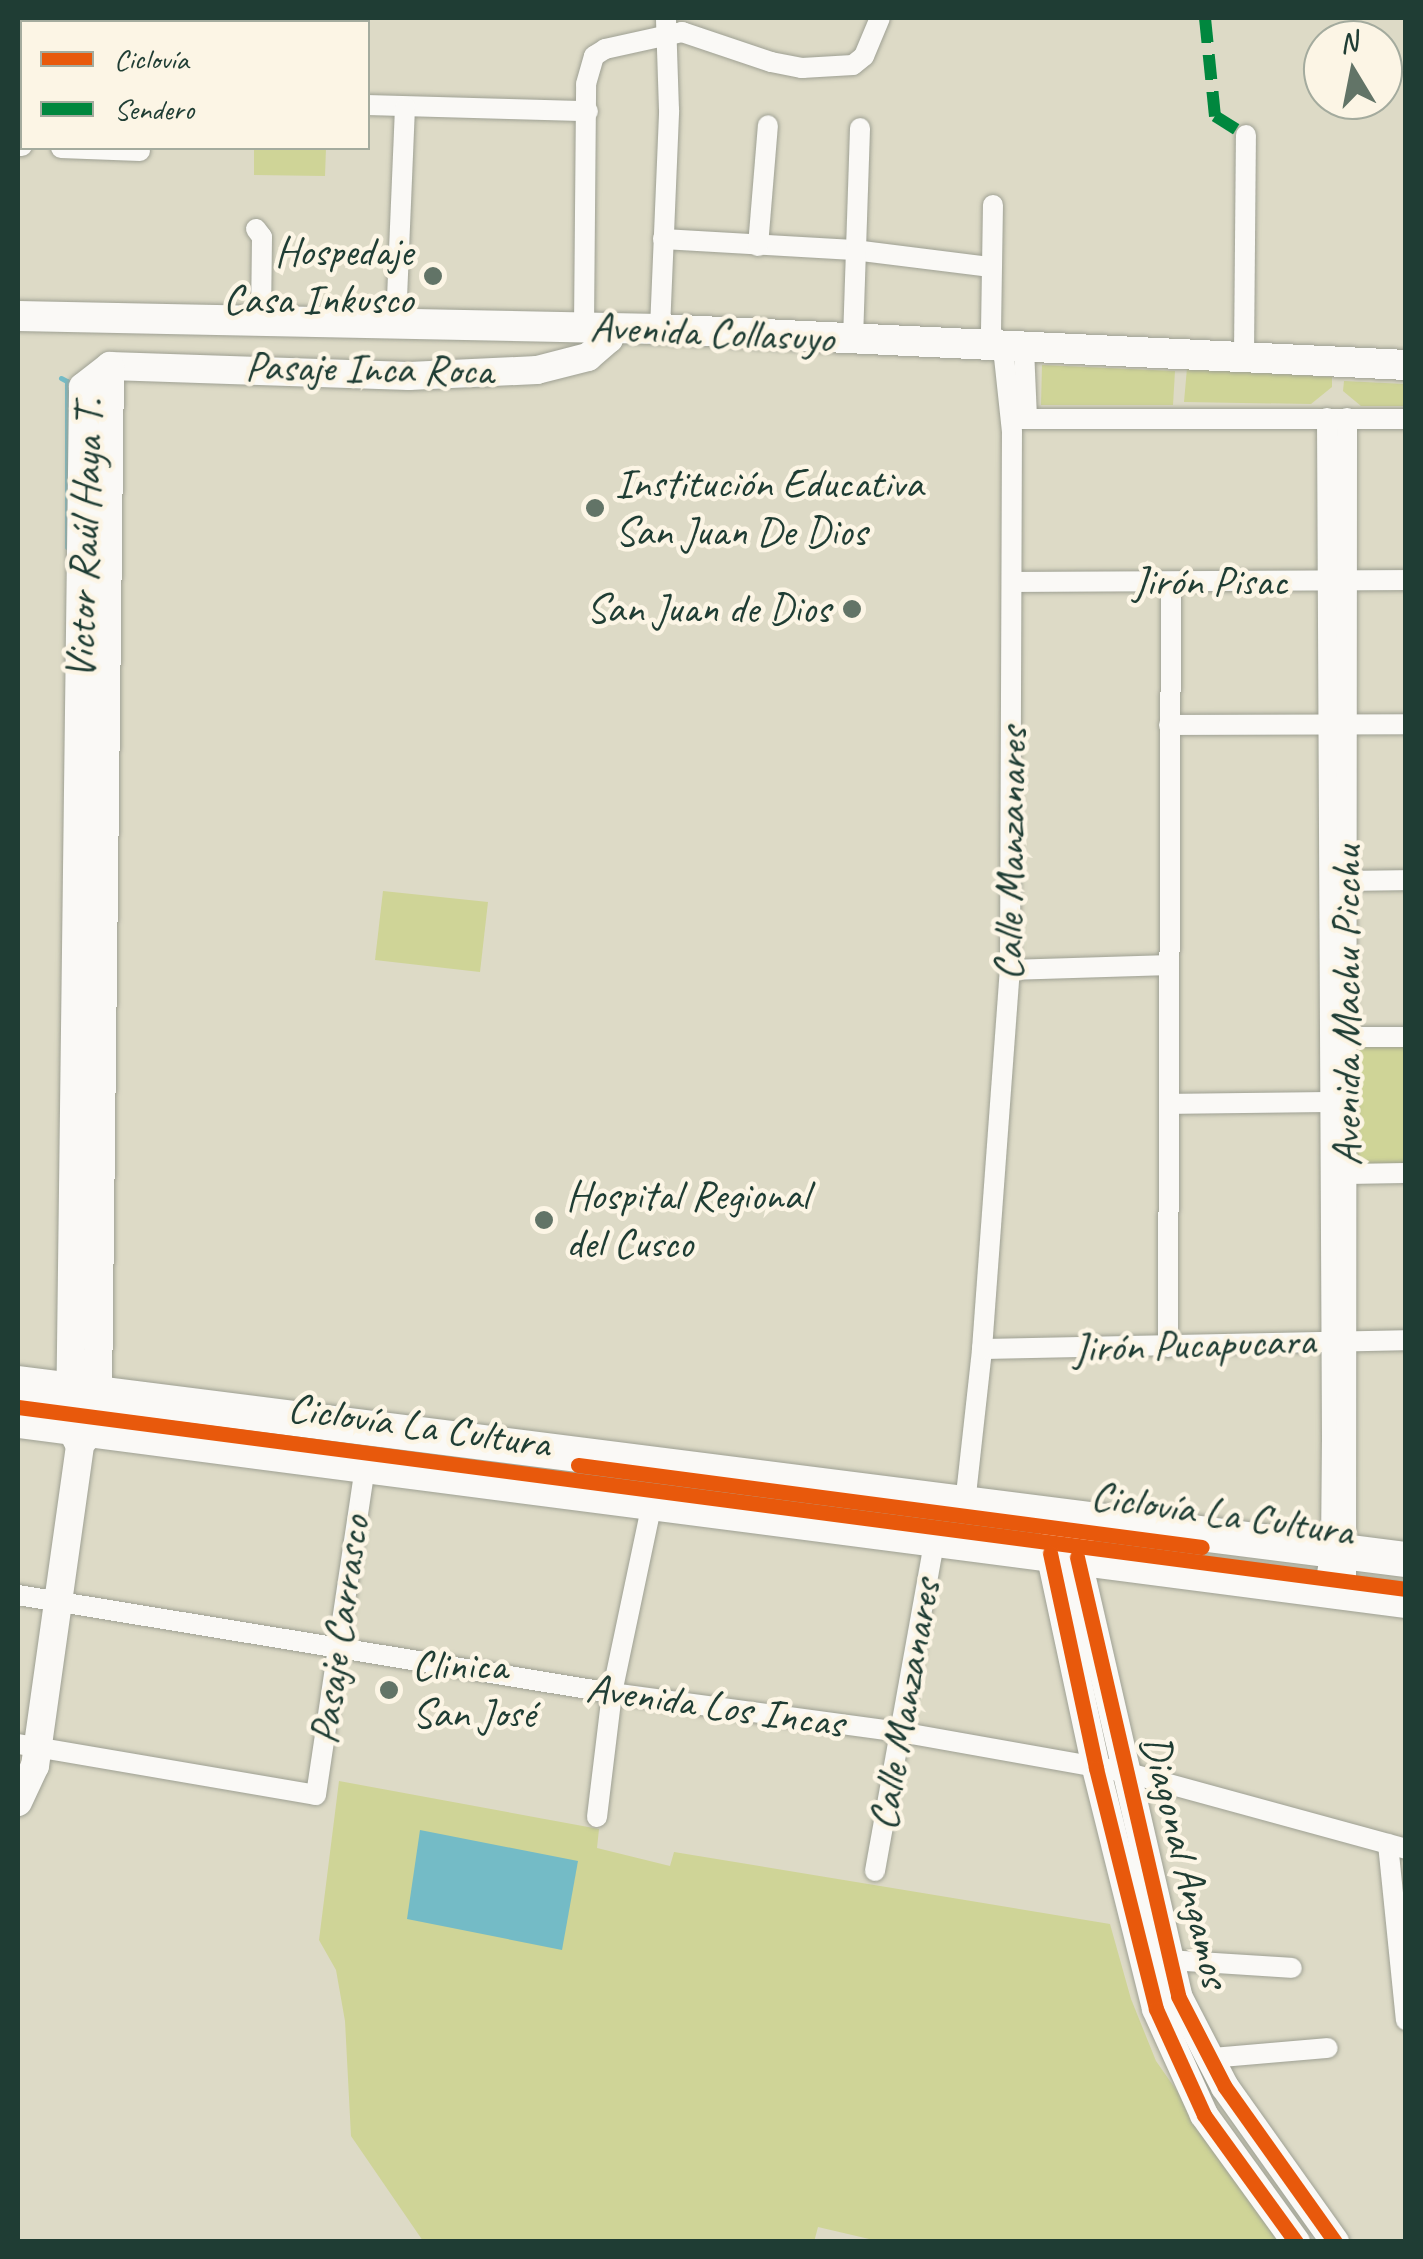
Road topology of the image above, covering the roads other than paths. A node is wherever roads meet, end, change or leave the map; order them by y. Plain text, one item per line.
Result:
1 (880, 18) edge
2 (668, 26) edge
3 (370, 105) edge
4 (405, 107) junction
5 (588, 111) junction
6 (768, 125) dead end
7 (860, 128) dead end
8 (1246, 135) dead end
9 (114, 150) edge
10 (140, 151) dead end
11 (993, 205) dead end
12 (256, 229) dead end
13 (663, 238) junction
14 (758, 246) junction
15 (854, 250) junction
16 (991, 267) junction
17 (18, 316) edge
18 (262, 321) junction
19 (396, 322) junction
20 (597, 328) junction
21 (660, 329) junction
22 (854, 340) junction
23 (1012, 349) junction
24 (1244, 357) junction
25 (110, 366) joint
26 (1406, 366) edge
27 (1337, 418) junction
28 (1019, 419) junction
29 (1406, 419) edge
30 (1406, 580) edge
31 (1015, 582) junction
32 (1336, 582) junction
33 (1171, 583) junction
34 (1406, 724) edge
35 (1169, 725) junction
36 (1339, 726) junction
37 (1406, 880) edge
38 (1338, 881) junction
39 (1169, 965) junction
40 (1010, 970) junction
41 (1346, 1037) junction
42 (1406, 1037) edge
43 (1338, 1102) junction
44 (1171, 1104) junction
45 (1406, 1173) edge
46 (1347, 1174) junction
47 (1338, 1340) junction
48 (1406, 1340) edge
49 (1168, 1348) junction
50 (982, 1350) junction
51 (18, 1384) edge
52 (84, 1392) junction
53 (18, 1420) edge
54 (81, 1434) junction
55 (365, 1466) junction
56 (653, 1499) junction
57 (965, 1504) junction
58 (1072, 1518) junction
59 (934, 1538) junction
60 (1340, 1551) junction
61 (1063, 1555) junction
62 (1406, 1560) edge
63 (1335, 1592) junction
64 (18, 1595) edge
65 (1406, 1600) edge
66 (58, 1601) junction
67 (338, 1646) junction
68 (612, 1693) junction
69 (900, 1732) junction
70 (23, 1752) edge
71 (1096, 1768) junction
72 (1125, 1772) junction
73 (18, 1802) edge
74 (598, 1816) dead end
75 (1396, 1847) edge
76 (875, 1872) dead end
77 (1170, 1960) junction
78 (1292, 1968) dead end
79 (1406, 2020) edge
80 (1328, 2048) dead end
81 (1210, 2058) junction
82 (1296, 2242) edge
83 (1335, 2242) edge

1 - 2 street
2 - 5 street
2 - 13 street
3 - 4 street
4 - 5 street
4 - 19 street
5 - 20 street
6 - 14 street
7 - 15 street
8 - 24 street
9 - 10 street
11 - 16 street, Calle Manzanares
12 - 18 street
13 - 14 street
13 - 21 street
14 - 15 street
15 - 16 street
15 - 22 street
16 - 23 street, Calle Manzanares
17 - 18 main road, Avenida Collasuyo
18 - 19 main road, Avenida Collasuyo
19 - 20 main road, Avenida Collasuyo
20 - 21 main road, Avenida Collasuyo
20 - 25 street, Pasaje Inca Roca
21 - 22 main road, Avenida Collasuyo
22 - 23 main road, Avenida Collasuyo
23 - 24 main road, Avenida Collasuyo
23 - 28 street, Calle Manzanares
24 - 26 main road, Avenida Collasuyo
25 - 52 street, Victor Raúl Haya T.
27 - 28 street
27 - 29 street
27 - 32 street, Avenida Machu Picchu
28 - 31 street, Calle Manzanares
30 - 32 street, Jirón Pisac
31 - 33 street, Jirón Pisac
31 - 40 street, Calle Manzanares
32 - 33 street, Jirón Pisac
32 - 36 street, Avenida Machu Picchu
33 - 35 street
34 - 36 street
35 - 36 street
35 - 39 street
36 - 38 street, Avenida Machu Picchu
37 - 38 street
38 - 41 street, Avenida Machu Picchu
38 - 43 street, Avenida Machu Picchu
39 - 40 street
39 - 44 street
40 - 50 street, Calle Manzanares
41 - 42 street
41 - 43 street, Avenida Machu Picchu
43 - 44 street
43 - 46 street, Avenida Machu Picchu
43 - 47 street, Avenida Machu Picchu
44 - 49 street
45 - 46 street
46 - 47 street, Avenida Machu Picchu
47 - 48 street, Jirón Pucapucara
47 - 49 street, Jirón Pucapucara
47 - 60 street, Avenida Machu Picchu
49 - 50 street, Jirón Pucapucara
50 - 57 street, Calle Manzanares
51 - 52 highway
52 - 54 street, Victor Raúl Haya T.
52 - 57 highway
53 - 54 highway
54 - 55 highway
54 - 66 street, Victor Raúl Haya T.
55 - 56 highway
55 - 67 street, Pasaje Carrasco
56 - 59 highway
56 - 68 street
57 - 58 highway
58 - 60 highway
58 - 61 street, Diagonal Angamos
59 - 61 highway
59 - 69 street, Calle Manzanares
60 - 62 highway
60 - 63 street, Avenida Machu Picchu
61 - 63 highway
61 - 71 street, Diagonal Angamos
61 - 72 street, Diagonal Angamos
63 - 65 highway
64 - 66 street, Avenida Los Incas
66 - 67 street, Avenida Los Incas
66 - 70 street, Victor Raúl Haya T.
67 - 68 street, Avenida Los Incas
67 - 70 street, Pasaje Carrasco
68 - 69 street, Avenida Los Incas
68 - 74 street
69 - 71 street, Avenida Los Incas
69 - 76 street, Calle Manzanares
70 - 73 street, Victor Raúl Haya T.
71 - 72 street, Avenida Los Incas
71 - 82 street, Diagonal Angamos
72 - 75 street, Avenida Los Incas
72 - 77 street, Diagonal Angamos
75 - 79 street
77 - 78 street
77 - 81 street, Diagonal Angamos
80 - 81 street
81 - 83 street, Diagonal Angamos

